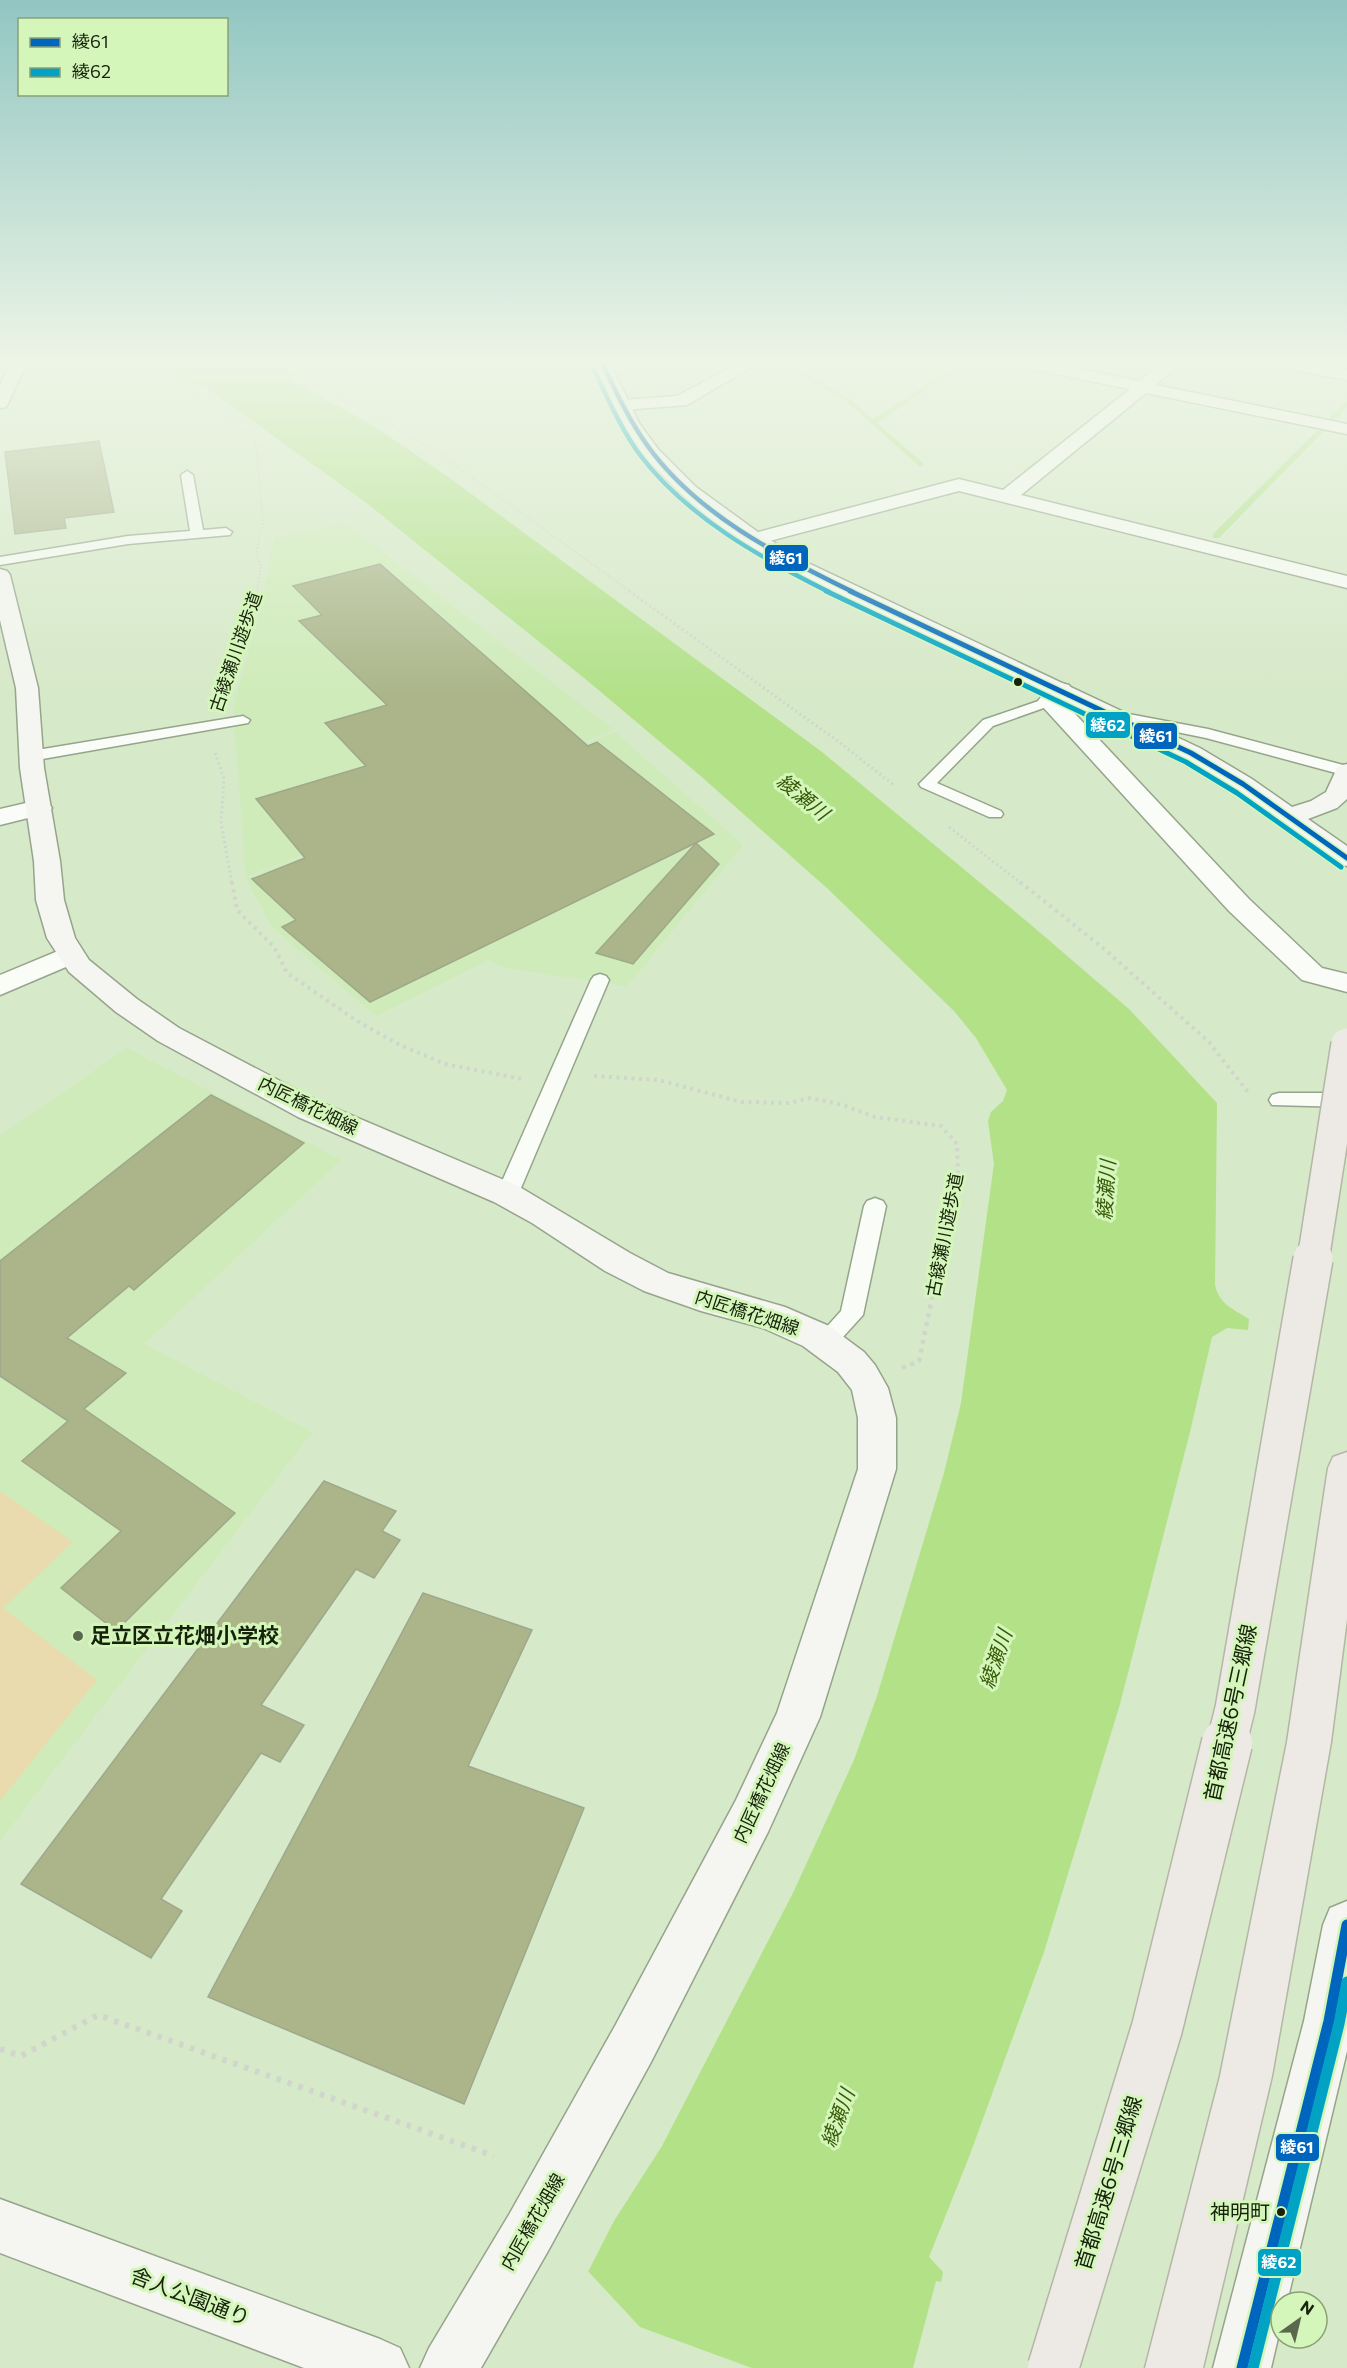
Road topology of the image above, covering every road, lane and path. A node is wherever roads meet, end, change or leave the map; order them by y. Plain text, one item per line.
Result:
1 (187, 475) dead end
2 (259, 476) edge
3 (469, 476) edge
4 (674, 476) edge
5 (1034, 476) edge
6 (1007, 497) junction
7 (226, 532) dead end
8 (198, 534) junction
9 (754, 539) junction
10 (1, 581) edge
11 (1347, 582) edge
12 (1056, 696) junction
13 (1118, 716) junction
14 (243, 720) dead end
15 (212, 726) junction
16 (31, 756) junction
17 (1347, 771) edge
18 (896, 786) dead end
19 (39, 808) junction
20 (995, 814) dead end
21 (1291, 816) junction
22 (0, 817) edge
23 (943, 823) dead end
24 (1347, 858) edge
25 (70, 955) junction
26 (600, 980) dead end
27 (1347, 983) edge
28 (0, 986) edge
29 (1347, 1044) edge
30 (557, 1080) junction
31 (1279, 1100) joint
32 (1347, 1100) edge
33 (507, 1195) junction
34 (875, 1206) dead end
35 (825, 1342) junction
36 (867, 1383) junction
37 (1347, 1468) edge
38 (1347, 1925) edge
39 (0, 2049) edge
40 (494, 2156) dead end
41 (0, 2226) edge
42 (380, 2368) edge
43 (449, 2368) edge
44 (1053, 2368) edge
45 (1174, 2368) edge
46 (1242, 2368) edge

1 - 8 lane
2 - 15 path, 古綾瀬川遊歩道
3 - 18 path
4 - 9 main road
5 - 6 street
6 - 9 street
6 - 11 street
7 - 8 lane
8 - 10 lane
9 - 12 main road
10 - 16 main road, 内匠橋花畑線
12 - 13 main road
12 - 20 lane
12 - 27 street
13 - 17 lane
13 - 21 main road
14 - 15 lane
15 - 16 lane
15 - 30 path, 古綾瀬川遊歩道
16 - 19 main road, 内匠橋花畑線
17 - 21 main road
19 - 22 street
19 - 25 main road, 内匠橋花畑線
21 - 24 main road
23 - 31 path
25 - 28 street
25 - 33 main road, 内匠橋花畑線
26 - 30 lane
29 - 44 highway, 首都高速6号三郷線, bridge
30 - 33 lane
30 - 36 path, 古綾瀬川遊歩道
31 - 32 lane
33 - 35 main road, 内匠橋花畑線
34 - 35 lane
35 - 36 main road, 内匠橋花畑線
36 - 43 main road, 内匠橋花畑線
37 - 45 highway
38 - 46 main road
39 - 40 path
41 - 42 main road, 舎人公園通り

